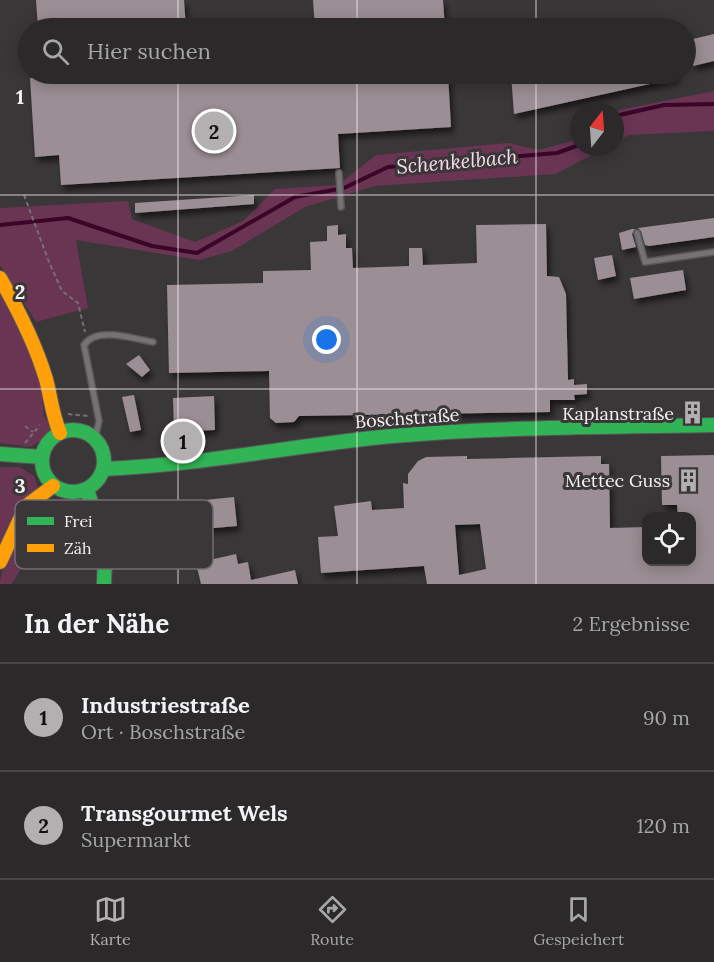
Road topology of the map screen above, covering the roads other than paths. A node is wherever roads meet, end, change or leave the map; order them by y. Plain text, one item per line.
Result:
1 (339, 173) dead end
2 (341, 207) dead end
3 (637, 233) dead end
4 (714, 252) edge
5 (0, 278) edge
6 (153, 342) dead end
7 (714, 425) edge
8 (60, 433) junction
9 (95, 439) junction
10 (0, 454) edge
11 (42, 457) junction
12 (104, 469) junction
13 (53, 486) junction
14 (87, 490) junction
15 (34, 500) edge
16 (90, 500) edge
17 (15, 530) edge
18 (0, 562) edge

1 - 2 lane
3 - 4 lane
5 - 8 main road
6 - 9 lane
7 - 12 main road, Boschstraße
8 - 9 main road
8 - 11 main road
9 - 12 main road
10 - 11 main road
11 - 13 main road
12 - 14 main road
13 - 14 main road
13 - 15 main road
14 - 16 main road
17 - 18 main road

